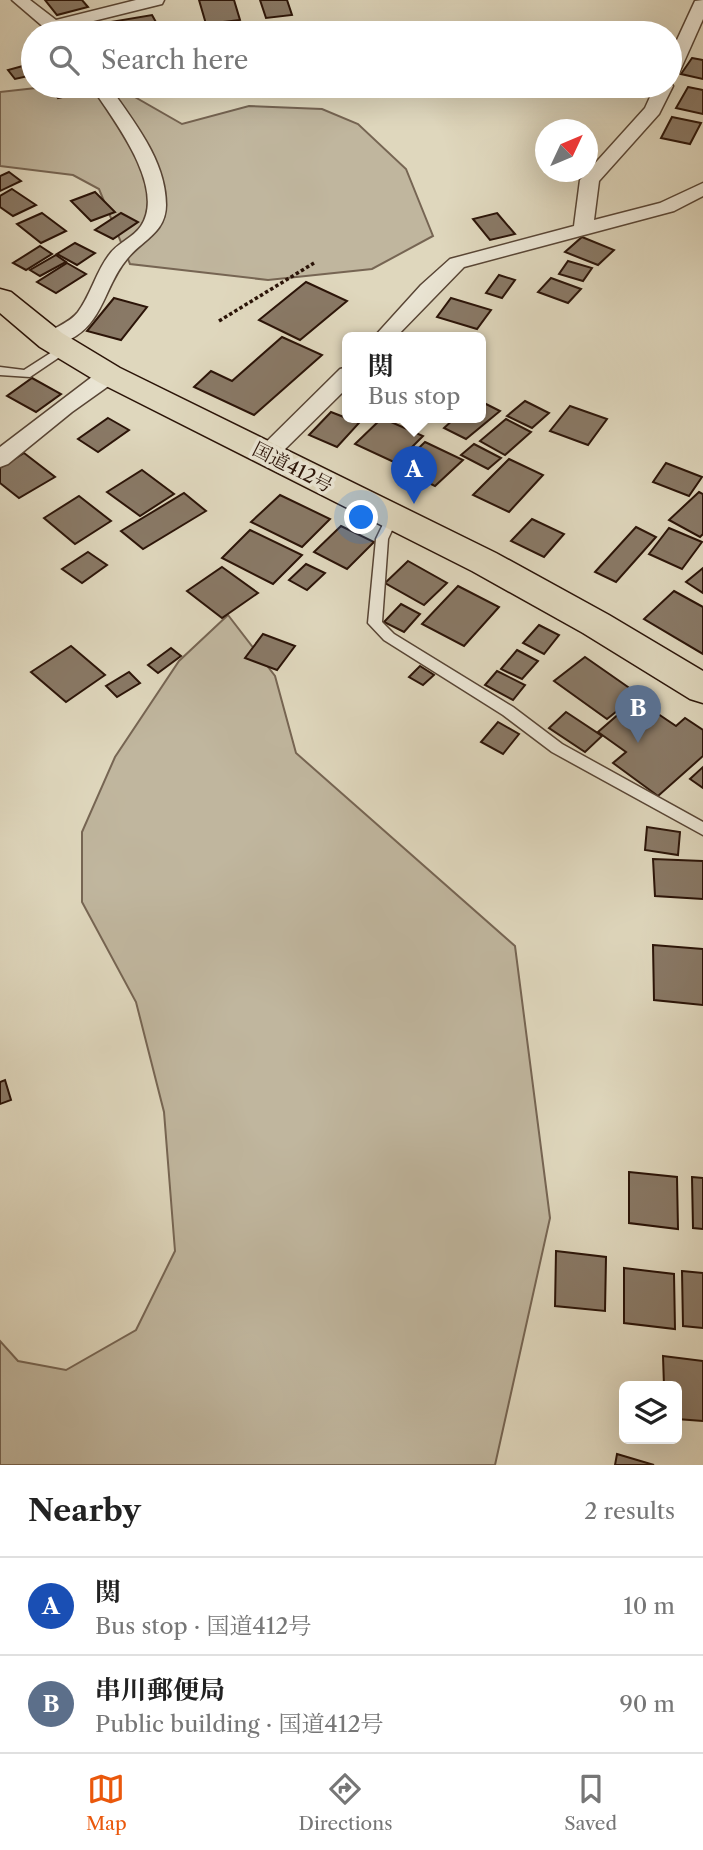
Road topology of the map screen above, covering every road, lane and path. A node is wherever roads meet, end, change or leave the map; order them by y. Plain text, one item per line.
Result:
1 (20, 0) edge
2 (156, 0) edge
3 (703, 1) edge
4 (46, 21) edge
5 (84, 21) edge
6 (682, 47) edge
7 (108, 98) edge
8 (658, 98) edge
9 (703, 189) edge
10 (583, 230) junction
11 (314, 263) dead end
12 (0, 298) edge
13 (219, 321) dead end
14 (389, 332) edge
15 (57, 344) junction
16 (0, 371) edge
17 (109, 375) junction
18 (342, 380) edge
19 (267, 454) junction
20 (0, 459) edge
21 (392, 517) junction
22 (703, 689) edge
23 (703, 829) edge

1 - 4 street
2 - 5 street
3 - 6 street
7 - 15 street
8 - 10 street
9 - 10 street
10 - 14 street
11 - 13 path
12 - 15 highway, 国道412号
15 - 16 lane
15 - 17 highway, 国道412号
17 - 19 highway, 国道412号
17 - 20 street
18 - 19 street
19 - 21 highway, 国道412号
21 - 22 highway, 国道412号
21 - 23 lane

